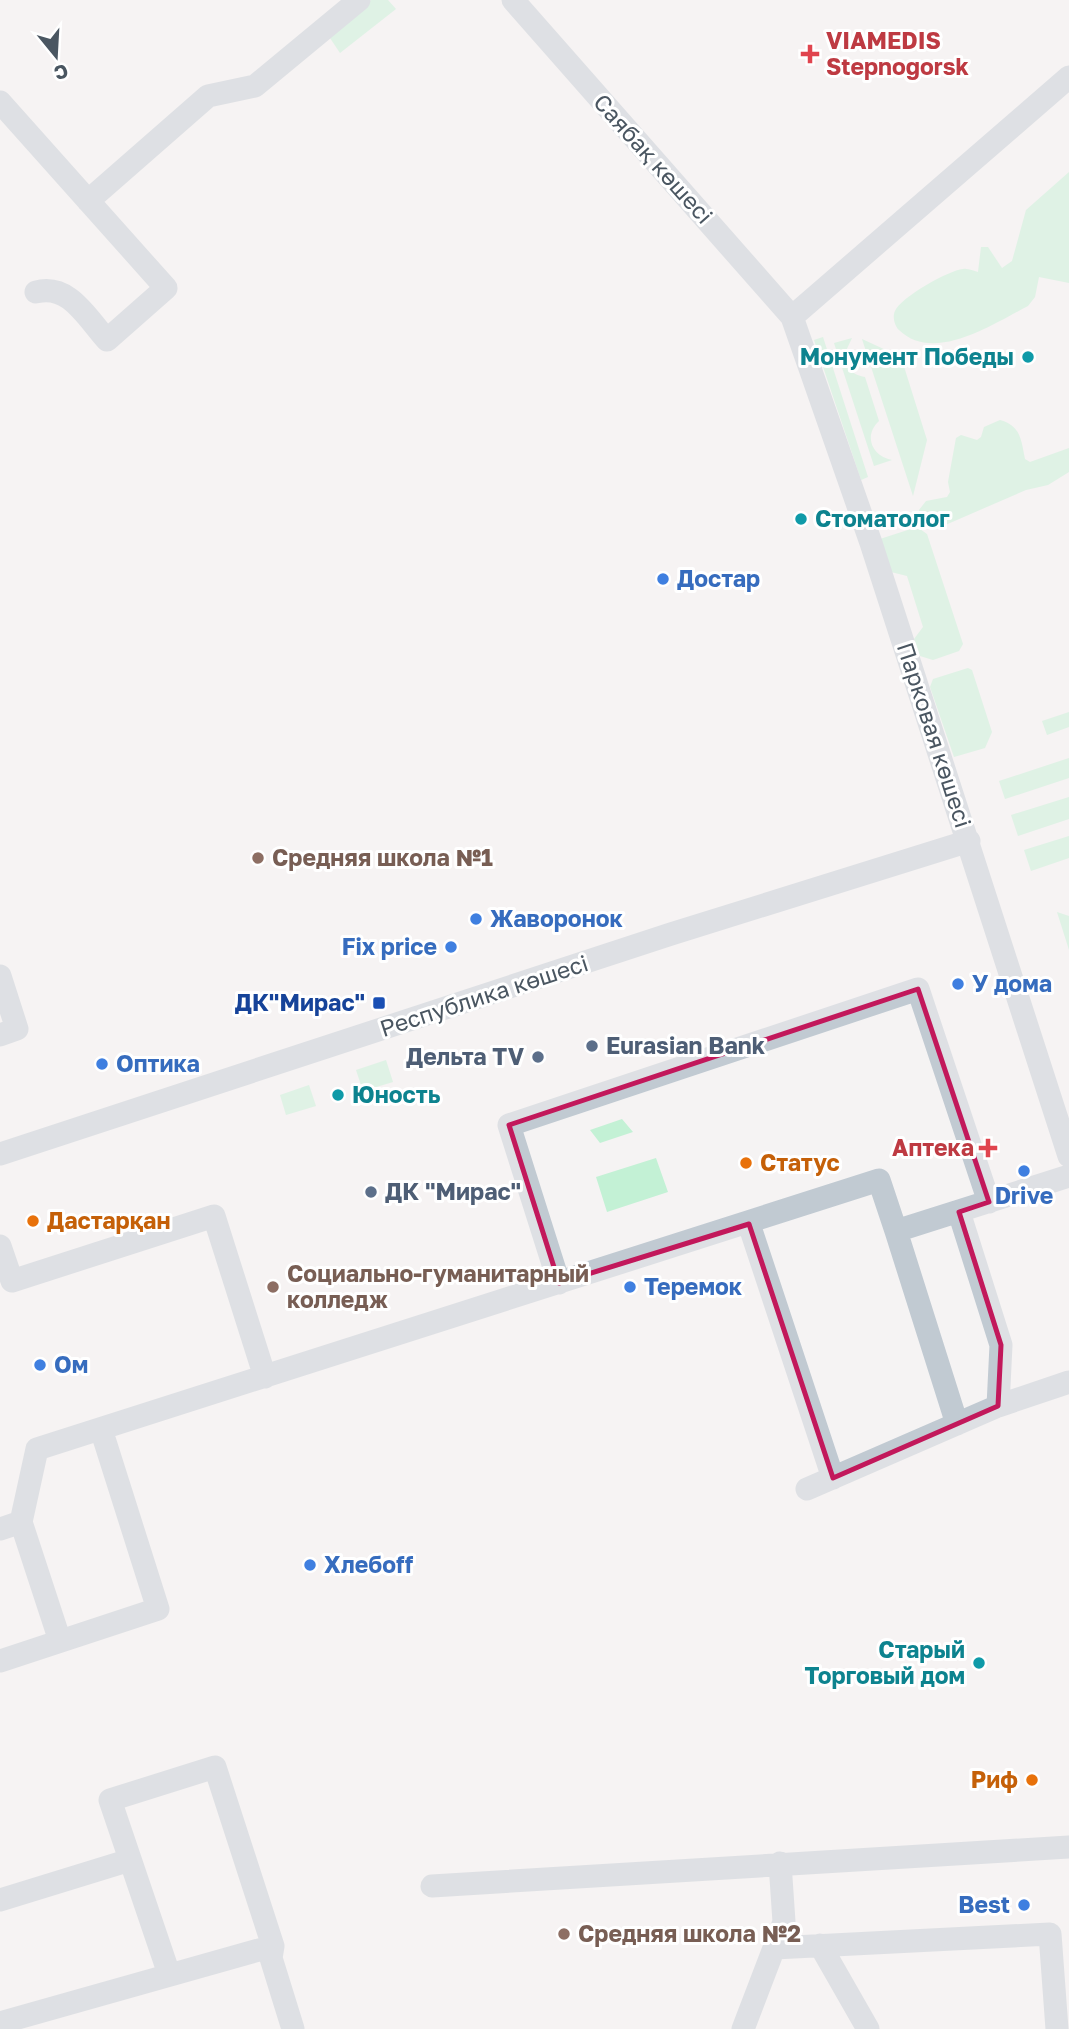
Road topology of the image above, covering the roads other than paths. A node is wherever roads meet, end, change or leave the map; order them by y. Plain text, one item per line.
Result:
1 (359, 0) edge
2 (513, 0) edge
3 (1069, 78) edge
4 (0, 102) edge
5 (88, 201) junction
6 (36, 292) dead end
7 (792, 317) junction
8 (969, 841) junction
9 (0, 976) edge
10 (0, 1035) edge
11 (0, 1154) edge
12 (1069, 1156) edge
13 (1069, 1176) edge
14 (989, 1202) junction
15 (959, 1212) junction
16 (749, 1224) junction
17 (897, 1231) junction
18 (0, 1246) edge
19 (6, 1283) edge
20 (559, 1283) junction
21 (265, 1377) junction
22 (1069, 1382) edge
23 (998, 1406) junction
24 (957, 1424) junction
25 (101, 1429) junction
26 (832, 1478) junction
27 (807, 1489) dead end
28 (10, 1526) edge
29 (61, 1641) junction
30 (0, 1661) edge
31 (1069, 1847) edge
32 (130, 1860) junction
33 (780, 1863) junction
34 (432, 1886) dead end
35 (0, 1900) edge
36 (273, 1945) junction
37 (820, 1945) junction
38 (774, 1948) junction
39 (169, 1974) junction
40 (0, 2023) edge
41 (293, 2029) edge
42 (743, 2029) edge
43 (869, 2029) edge
44 (1057, 2029) edge

1 - 5 street
2 - 7 street, Саябақ көшесі
3 - 7 street
4 - 5 street
5 - 6 street
7 - 8 street, Парковая көшесі
8 - 11 street, Республика көшесі
8 - 12 street, Парковая көшесі
9 - 10 street
13 - 14 street
14 - 15 street
14 - 20 street
15 - 17 street
15 - 23 street
16 - 17 street
16 - 20 street
16 - 26 street
17 - 24 street
18 - 19 street
19 - 21 street
20 - 21 street
21 - 25 street
22 - 23 street
23 - 24 street
24 - 26 street
25 - 28 street
25 - 29 street
26 - 27 street
28 - 29 street
29 - 30 street
31 - 33 street
32 - 35 street
32 - 36 street
32 - 39 street
33 - 34 street
33 - 38 street
36 - 39 street
36 - 41 street
37 - 38 street
37 - 43 street
37 - 44 street
38 - 42 street
39 - 40 street

